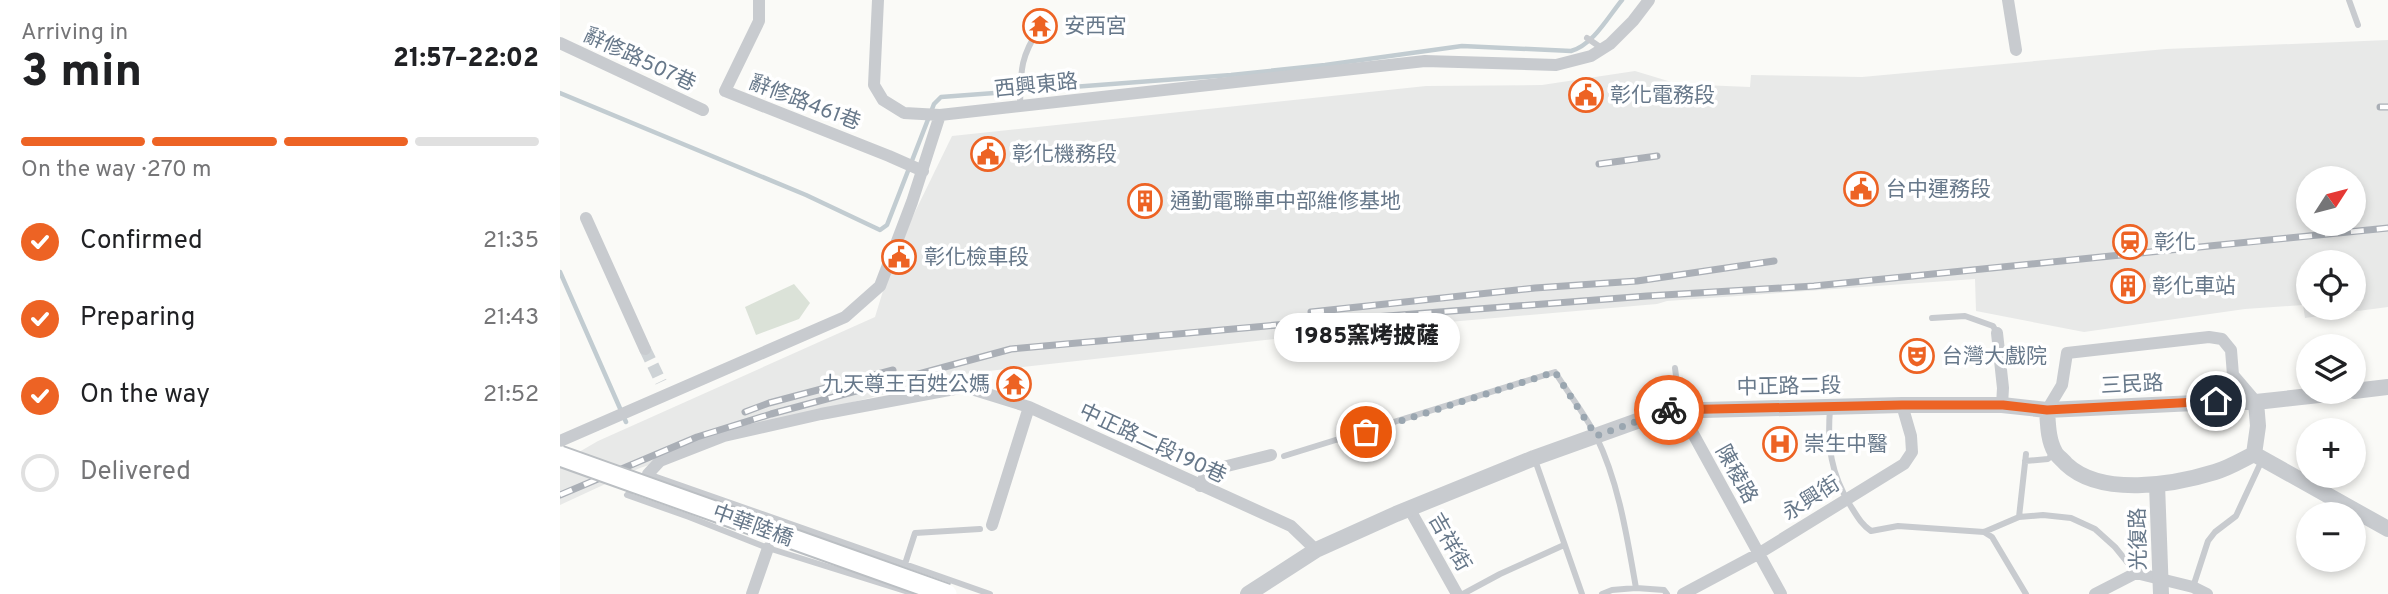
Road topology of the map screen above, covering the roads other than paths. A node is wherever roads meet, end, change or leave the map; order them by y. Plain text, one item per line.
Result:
1 (759, 0) edge
2 (878, 0) edge
3 (1649, 0) edge
4 (2008, 0) edge
5 (2349, 0) edge
6 (2358, 25) dead end
7 (1039, 29) dead end
8 (1587, 38) dead end
9 (560, 43) edge
10 (1602, 49) junction
11 (2016, 50) dead end
12 (1020, 107) junction
13 (703, 110) dead end
14 (940, 115) junction
15 (923, 171) junction
16 (586, 218) dead end
17 (1932, 318) dead end
18 (1997, 333) joint
19 (645, 349) tunnel mouth
20 (1675, 368) dead end
21 (660, 382) tunnel mouth
22 (2388, 387) edge
23 (2366, 390) edge
24 (667, 395) junction
25 (2296, 398) edge
26 (2256, 402) junction
27 (1902, 405) junction
28 (2003, 405) junction
29 (1830, 406) junction
30 (1029, 407) junction
31 (1680, 410) junction
32 (2047, 410) junction
33 (1596, 436) junction
34 (560, 442) edge
35 (2055, 453) junction
36 (1277, 455) joint
37 (560, 456) edge
38 (2258, 456) junction
39 (1534, 458) junction
40 (648, 474) junction
41 (2157, 484) junction
42 (1200, 486) junction
43 (1846, 498) junction
44 (1409, 508) junction
45 (2020, 517) junction
46 (986, 527) joint
47 (2388, 529) edge
48 (1984, 532) junction
49 (1564, 545) junction
50 (768, 548) junction
51 (1316, 550) junction
52 (1758, 554) junction
53 (905, 564) junction
54 (2136, 573) junction
55 (2160, 587) edge
56 (2193, 587) junction
57 (1636, 588) junction
58 (752, 594) edge
59 (915, 594) edge
60 (947, 594) edge
61 (990, 594) edge
62 (1248, 594) edge
63 (1457, 594) edge
64 (1463, 594) edge
65 (1582, 594) edge
66 (1602, 594) edge
67 (1667, 594) edge
68 (1683, 594) edge
69 (1781, 594) edge
70 (2026, 594) edge
71 (2095, 594) edge
72 (2207, 594) edge

1 - 15 street, 辭修路461巷
2 - 14 street, 西興東路
3 - 10 street, 西興東路
4 - 11 street
5 - 6 lane
7 - 12 lane
8 - 10 lane
9 - 13 street, 辭修路507巷
10 - 12 street, 西興東路
12 - 14 street, 西興東路
14 - 15 street
15 - 24 street
16 - 19 street
17 - 18 lane
18 - 28 street
20 - 31 lane
21 - 24 street
22 - 23 street
24 - 34 street
25 - 26 street, 三民路
26 - 32 street, 三民路
26 - 32 street
26 - 38 street
27 - 28 street, 中正路二段
27 - 29 street, 中正路二段
27 - 43 street, 永興街
28 - 32 street, 中正路二段
29 - 31 street, 中正路二段
29 - 43 lane
30 - 40 street, 中正路二段190巷
30 - 42 street, 中正路二段190巷
30 - 46 street
31 - 33 street, 中正路二段
31 - 52 street, 陳稜路
32 - 35 street
33 - 36 lane
33 - 39 street, 中正路二段
33 - 57 lane
35 - 41 street
35 - 45 lane
36 - 42 street
37 - 60 main road, 中華陸橋, bridge
38 - 41 street
38 - 47 street
38 - 56 lane
39 - 44 street, 中正路二段
39 - 49 lane
40 - 50 lane
40 - 53 lane
41 - 55 street, 光復路
42 - 51 street, 中正路二段190巷
43 - 48 lane
43 - 52 street, 永興街
44 - 51 street, 中正路二段
44 - 63 street, 吉祥街
45 - 48 lane
45 - 54 lane
46 - 53 lane
48 - 70 lane
49 - 64 lane
49 - 65 lane
50 - 58 street
50 - 59 lane
51 - 62 street, 中正路二段
52 - 68 street, 永興街
52 - 69 street, 陳稜路
53 - 61 lane
54 - 55 street
54 - 71 street
55 - 56 street
56 - 72 street
57 - 66 lane
57 - 67 lane

